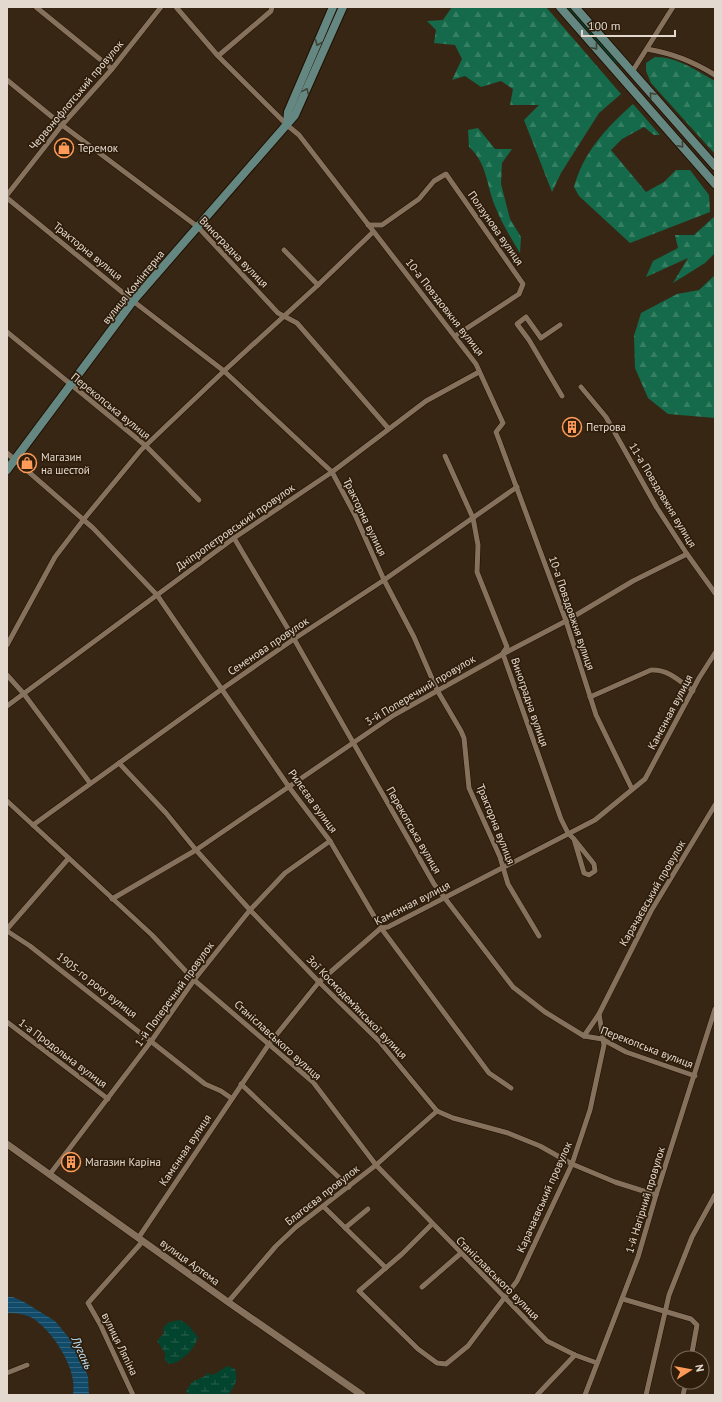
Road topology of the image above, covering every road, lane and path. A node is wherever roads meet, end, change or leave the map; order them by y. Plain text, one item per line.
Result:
1 (36, 7) edge
2 (161, 7) edge
3 (176, 7) edge
4 (272, 7) edge
5 (333, 7) edge
6 (343, 7) edge
7 (560, 7) edge
8 (575, 7) edge
9 (673, 7) edge
10 (647, 49) junction
11 (218, 56) junction
12 (112, 69) junction
13 (632, 72) junction
14 (715, 75) edge
15 (7, 80) edge
16 (62, 125) junction
17 (287, 125) junction
18 (715, 166) edge
19 (715, 184) edge
20 (7, 197) edge
21 (368, 225) junction
22 (198, 227) junction
23 (373, 232) junction
24 (284, 250) dead end
25 (318, 285) junction
26 (133, 301) junction
27 (283, 315) junction
28 (560, 325) dead end
29 (7, 332) edge
30 (455, 336) junction
31 (224, 371) junction
32 (479, 372) junction
33 (71, 386) junction
34 (581, 387) dead end
35 (562, 396) dead end
36 (388, 428) junction
37 (146, 446) junction
38 (7, 453) edge
39 (445, 456) dead end
40 (15, 460) junction
41 (7, 470) edge
42 (332, 472) junction
43 (517, 487) junction
44 (199, 500) dead end
45 (473, 518) junction
46 (84, 519) junction
47 (234, 538) junction
48 (687, 554) junction
49 (384, 580) junction
50 (715, 593) edge
51 (157, 595) junction
52 (566, 621) junction
53 (294, 639) junction
54 (7, 645) edge
55 (715, 653) edge
56 (503, 654) junction
57 (7, 675) edge
58 (222, 689) junction
59 (437, 690) junction
60 (693, 691) junction
61 (24, 694) junction
62 (590, 697) junction
63 (7, 706) edge
64 (353, 743) junction
65 (119, 763) junction
66 (90, 783) junction
67 (289, 787) junction
68 (632, 789) junction
69 (7, 801) edge
70 (715, 805) edge
71 (33, 825) junction
72 (568, 833) junction
73 (574, 839) junction
74 (330, 841) junction
75 (196, 850) junction
76 (68, 859) junction
77 (503, 867) junction
78 (444, 898) junction
79 (112, 899) junction
80 (250, 910) junction
81 (381, 928) junction
82 (7, 930) edge
83 (539, 936) dead end
84 (194, 980) junction
85 (319, 982) junction
86 (715, 1009) edge
87 (599, 1014) junction
88 (7, 1022) edge
89 (584, 1036) junction
90 (602, 1039) junction
91 (152, 1040) junction
92 (269, 1044) junction
93 (695, 1076) junction
94 (241, 1084) junction
95 (511, 1088) dead end
96 (231, 1098) junction
97 (108, 1099) junction
98 (437, 1111) junction
99 (7, 1144) edge
100 (572, 1164) junction
101 (376, 1165) junction
102 (50, 1174) junction
103 (349, 1187) junction
104 (656, 1195) junction
105 (715, 1195) edge
106 (324, 1207) junction
107 (368, 1209) dead end
108 (432, 1224) junction
109 (345, 1228) junction
110 (141, 1240) junction
111 (460, 1254) junction
112 (386, 1268) junction
113 (422, 1287) dead end
114 (505, 1299) junction
115 (623, 1300) junction
116 (228, 1302) junction
117 (88, 1303) joint
118 (666, 1313) junction
119 (692, 1350) edge
120 (575, 1355) junction
121 (596, 1363) junction
122 (27, 1366) dead end
123 (7, 1373) edge
124 (133, 1395) edge
125 (362, 1395) edge
126 (537, 1395) edge
127 (585, 1395) edge
128 (646, 1395) edge

1 - 12 street
2 - 12 street, Червонофлотський провулок
3 - 11 street, 10-а Повздовжня вулиця
4 - 11 street
5 -> 17 main road
17 -> 6 main road, вулиця Комінтерна
7 -> 19 main road
8 - 13 main road
9 - 10 street
10 - 13 street
10 - 14 street
11 - 17 street, 10-а Повздовжня вулиця
12 - 16 street, Червонофлотський провулок
18 -> 13 main road
15 - 16 street, Виноградна вулиця
16 - 20 street, Червонофлотський провулок
16 - 22 street, Виноградна вулиця
17 - 21 street, 10-а Повздовжня вулиця
17 - 22 main road, вулиця Комінтерна
20 - 26 street, Тракторна вулиця
21 - 23 street, 10-а Повздовжня вулиця
21 - 30 street, Ползунова вулиця
22 - 26 main road, вулиця Комінтерна
22 - 27 street, Виноградна вулиця
23 - 25 street
23 - 30 street, 10-а Повздовжня вулиця
24 - 25 street
25 - 27 street
26 - 31 street, Тракторна вулиця
26 - 33 main road, вулиця Комінтерна
27 - 31 street
27 - 36 street, Виноградна вулиця
28 - 35 street
29 - 33 street, Перекопська вулиця
30 - 32 street, 10-а Повздовжня вулиця
31 - 37 street
31 - 42 street, Тракторна вулиця
32 - 36 street, Дніпропетровський провулок
32 - 43 street, 10-а Повздовжня вулиця
33 - 37 street, Перекопська вулиця
33 - 40 main road, вулиця Комінтерна
34 - 48 street, 11-а Повздовжня вулиця
36 - 42 street, Дніпропетровський провулок
37 - 44 street, Перекопська вулиця
37 - 46 street
38 - 40 street
39 - 45 street, Виноградна вулиця
40 - 41 main road, вулиця Комінтерна
40 - 46 street, Рилєєва вулиця
42 - 47 street, Дніпропетровський провулок
42 - 49 street, Тракторна вулиця
43 - 45 street, Семенова провулок
43 - 52 street, 10-а Повздовжня вулиця
45 - 49 street, Семенова провулок
45 - 56 street, Виноградна вулиця
46 - 51 street, Рилєєва вулиця
46 - 54 street
47 - 51 street, Дніпропетровський провулок
47 - 53 street, Перекопська вулиця
48 - 50 street, 11-а Повздовжня вулиця
48 - 52 street, 3-й Поперечний провулок
49 - 53 street, Семенова провулок
49 - 59 street, Тракторна вулиця
51 - 58 street, Рилєєва вулиця
51 - 61 street, Дніпропетровський провулок
52 - 56 street, 3-й Поперечний провулок
52 - 62 street, 10-а Повздовжня вулиця
53 - 58 street, Семенова провулок
53 - 64 street, Перекопська вулиця
55 - 60 street, Камєнная вулиця
56 - 59 street, 3-й Поперечний провулок
56 - 72 street, Виноградна вулиця
57 - 61 street
58 - 65 street, Семенова провулок
58 - 67 street, Рилєєва вулиця
59 - 64 street, 3-й Поперечний провулок
59 - 77 street, Тракторна вулиця
60 - 62 street
60 - 68 street, Камєнная вулиця
61 - 63 street, Дніпропетровський провулок
61 - 66 street
62 - 68 street, 10-а Повздовжня вулиця
64 - 67 street, 3-й Поперечний провулок
64 - 78 street, Перекопська вулиця
65 - 66 street, Семенова провулок
65 - 75 street, Зої Космодем’янської вулиця
66 - 71 street, Семенова провулок
67 - 74 street, Рилєєва вулиця
67 - 75 street, 3-й Поперечний провулок
68 - 72 street, Камєнная вулиця
69 - 71 street, Станіславського вулиця
70 - 87 street, Карачаєвський провулок
71 - 76 street, Станіславського вулиця
72 - 73 street, Виноградна вулиця
72 - 77 street, Камєнная вулиця
73 - 73 street, Виноградна вулиця
74 - 80 street, 1-й Поперечний провулок
74 - 81 street, Рилєєва вулиця
75 - 79 street, 3-й Поперечний провулок
75 - 80 street, Зої Космодем’янської вулиця
76 - 79 street, Станіславського вулиця
76 - 82 street
77 - 78 street, Камєнная вулиця
77 - 83 street, Тракторна вулиця
78 - 81 street, Камєнная вулиця
78 - 89 street, Перекопська вулиця
79 - 84 street, Станіславського вулиця
80 - 84 street, 1-й Поперечний провулок
80 - 85 street, Зої Космодем’янської вулиця
81 - 85 street, Камєнная вулиця
81 - 95 street, Рилєєва вулиця
82 - 91 street, 1905-го року вулиця
84 - 91 street, 1-й Поперечний провулок
84 - 92 street, Станіславського вулиця
85 - 92 street, Камєнная вулиця
85 - 98 street, Зої Космодем’янської вулиця
86 - 93 street, 1-й Нагірний провулок
87 - 89 street, Карачаєвський провулок
87 - 90 street, Карачаєвський провулок
88 - 97 street, 1-а Продольна вулиця
89 - 90 street, Перекопська вулиця
90 - 93 street, Перекопська вулиця
90 - 100 street, Карачаєвський провулок
91 - 96 street, 1905-го року вулиця
91 - 97 street, 1-й Поперечний провулок
92 - 94 street, Камєнная вулиця
92 - 101 street, Станіславського вулиця
93 - 104 street, 1-й Нагірний провулок
94 - 96 street, Камєнная вулиця
94 - 103 street
96 - 110 street, Камєнная вулиця
97 - 102 street, 1-й Поперечний провулок
98 - 100 street, Зої Космодем’янської вулиця
98 - 101 street, Благоєва провулок
99 - 102 street, вулиця Артема
100 - 104 street, Зої Космодем’янської вулиця
100 - 114 street, Карачаєвський провулок
101 - 103 street, Благоєва провулок
101 - 108 street, Станіславського вулиця
102 - 110 street, вулиця Артема
103 - 106 street, Благоєва провулок
104 - 115 street, 1-й Нагірний провулок
105 - 118 street
106 - 109 street
106 - 116 street, Благоєва провулок
107 - 109 street
108 - 111 street, Станіславського вулиця
108 - 112 street
109 - 112 street
110 - 116 street, вулиця Артема
110 - 117 street, Камєнная вулиця
111 - 113 street
111 - 114 street, Станіславського вулиця
112 - 114 street, Карачаєвський провулок
114 - 120 street, Станіславського вулиця
115 - 118 street
115 - 121 street, 1-й Нагірний провулок
116 - 125 street, вулиця Артема
117 - 124 street, вулиця Ляпіна
118 - 119 street
118 - 128 street
120 - 121 street, Станіславського вулиця
120 - 126 street
121 - 127 street, 1-й Нагірний провулок
122 - 123 street

